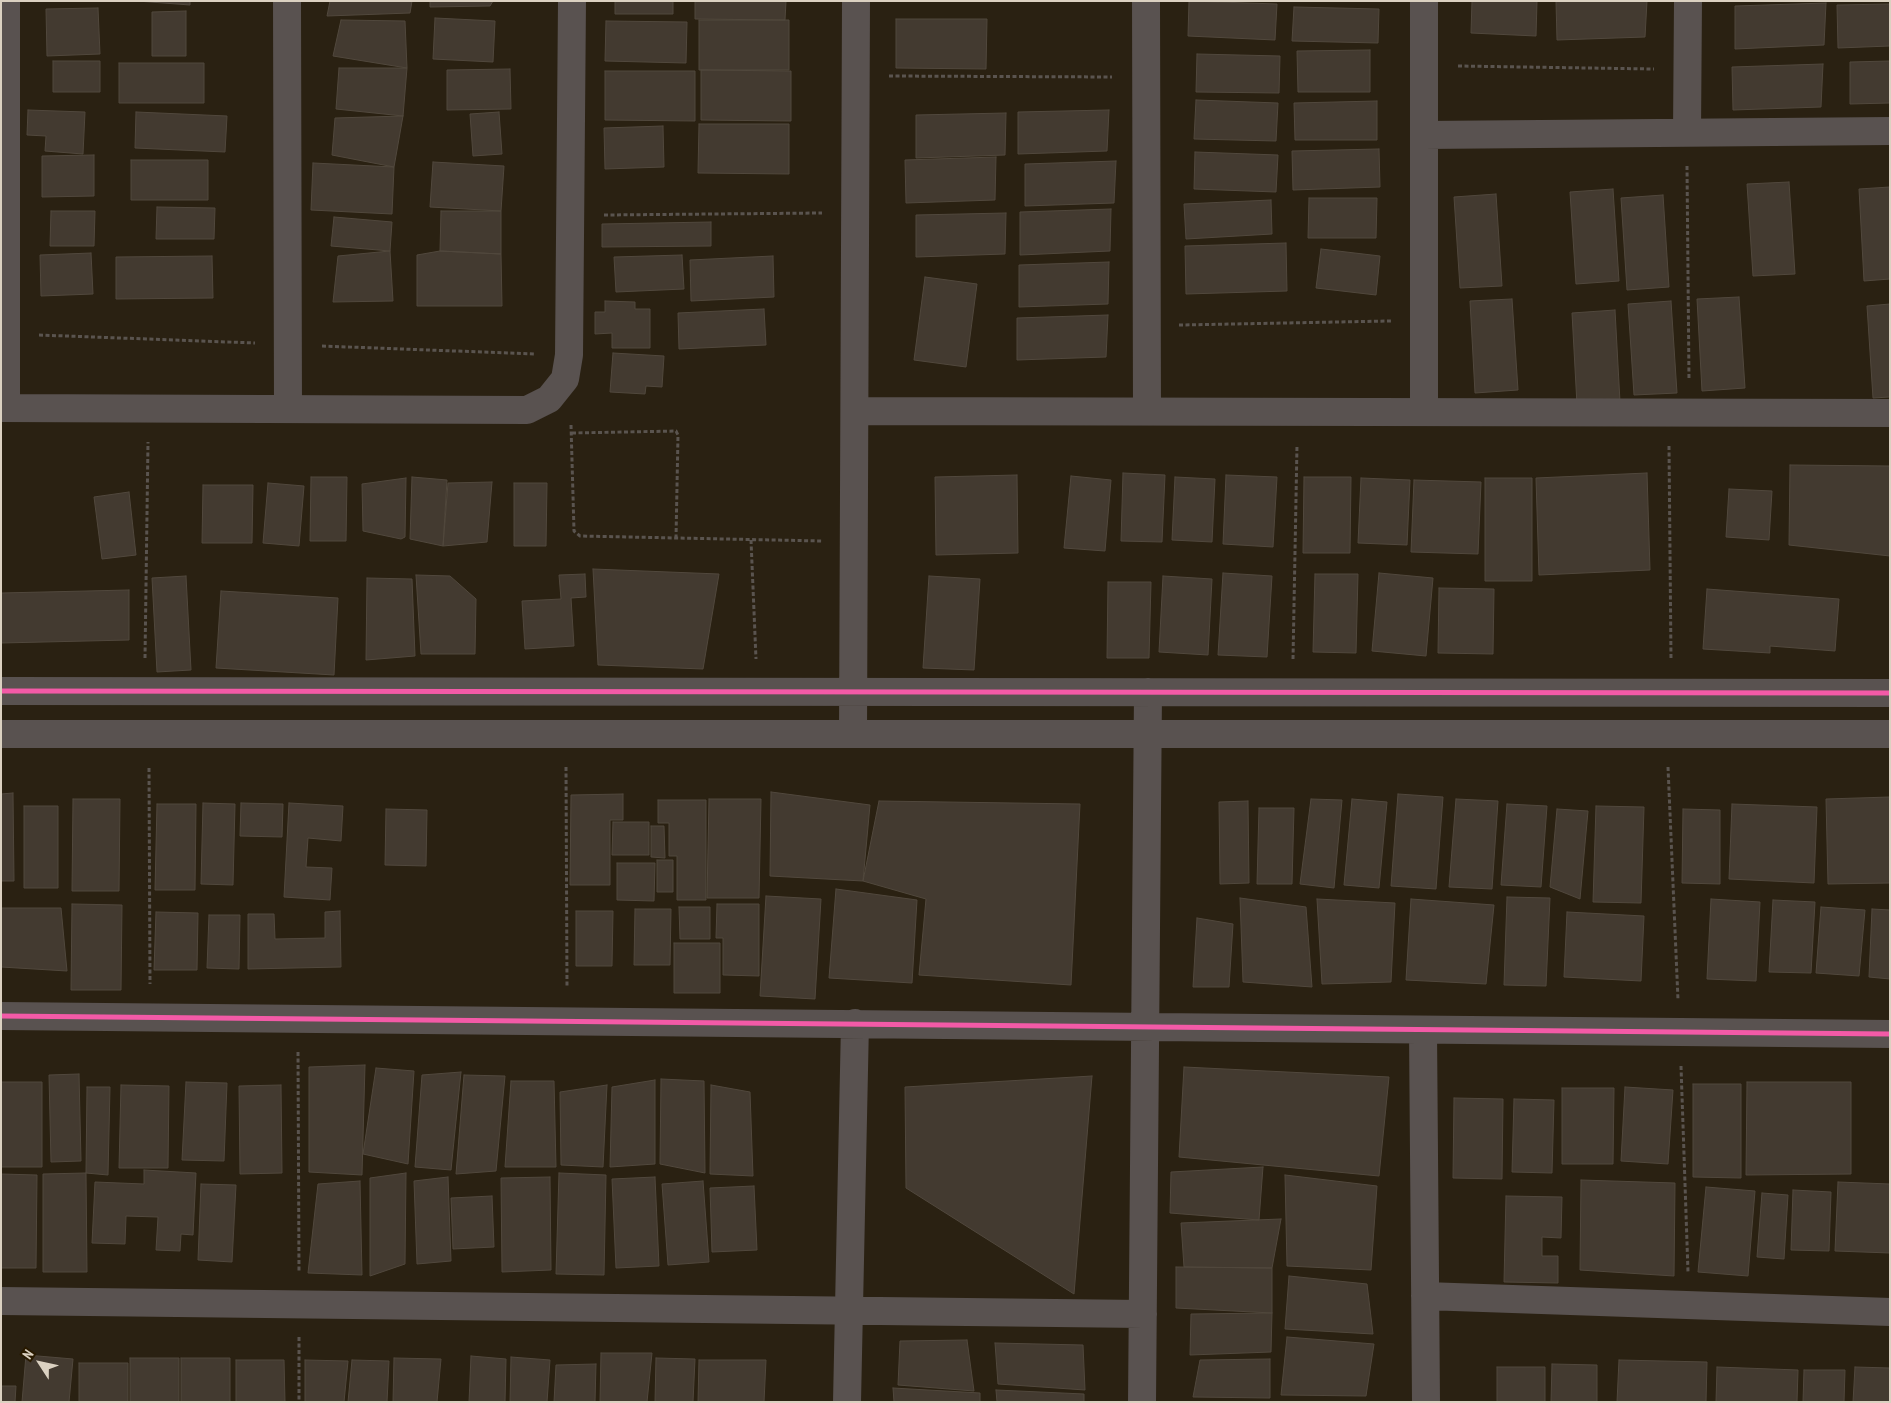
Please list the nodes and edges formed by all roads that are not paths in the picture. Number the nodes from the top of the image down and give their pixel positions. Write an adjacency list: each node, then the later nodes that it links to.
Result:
1 (6, 1): 11 (street)
2 (287, 1): 12 (street)
3 (572, 1): 12 (street)
4 (856, 1): 13 (street)
5 (1146, 1): 14 (street)
6 (1424, 1): 10 (street)
7 (1688, 1): 9 (street)
8 (1890, 131): 9 (street)
9 (1687, 132): 10 (street)
10 (1424, 135): 15 (street)
11 (3, 408): 12 (street)
12 (288, 409)
13 (855, 411): 14 (street); 18 (street)
14 (1147, 411): 15 (street)
15 (1424, 412): 16 (street)
16 (1890, 413)
17 (1, 691): 18 (street)
18 (854, 692): 19 (street); 23 (street)
19 (1148, 692): 20 (street); 21 (street)
20 (1890, 693)
21 (1147, 733): 23 (street); 24 (street); 27 (street)
22 (1, 734): 23 (street)
23 (853, 734)
24 (1890, 734)
25 (1, 1016): 26 (street)
26 (855, 1023): 27 (street); 32 (street)
27 (1145, 1027): 28 (street); 34 (street)
28 (1423, 1030): 29 (street); 30 (street)
29 (1890, 1034)
30 (1425, 1296): 33 (street); 37 (street)
31 (1, 1302): 32 (street)
32 (848, 1310): 34 (street); 35 (street)
33 (1890, 1312)
34 (1143, 1314): 36 (street)
35 (846, 1402)
36 (1142, 1402)
37 (1426, 1402)

